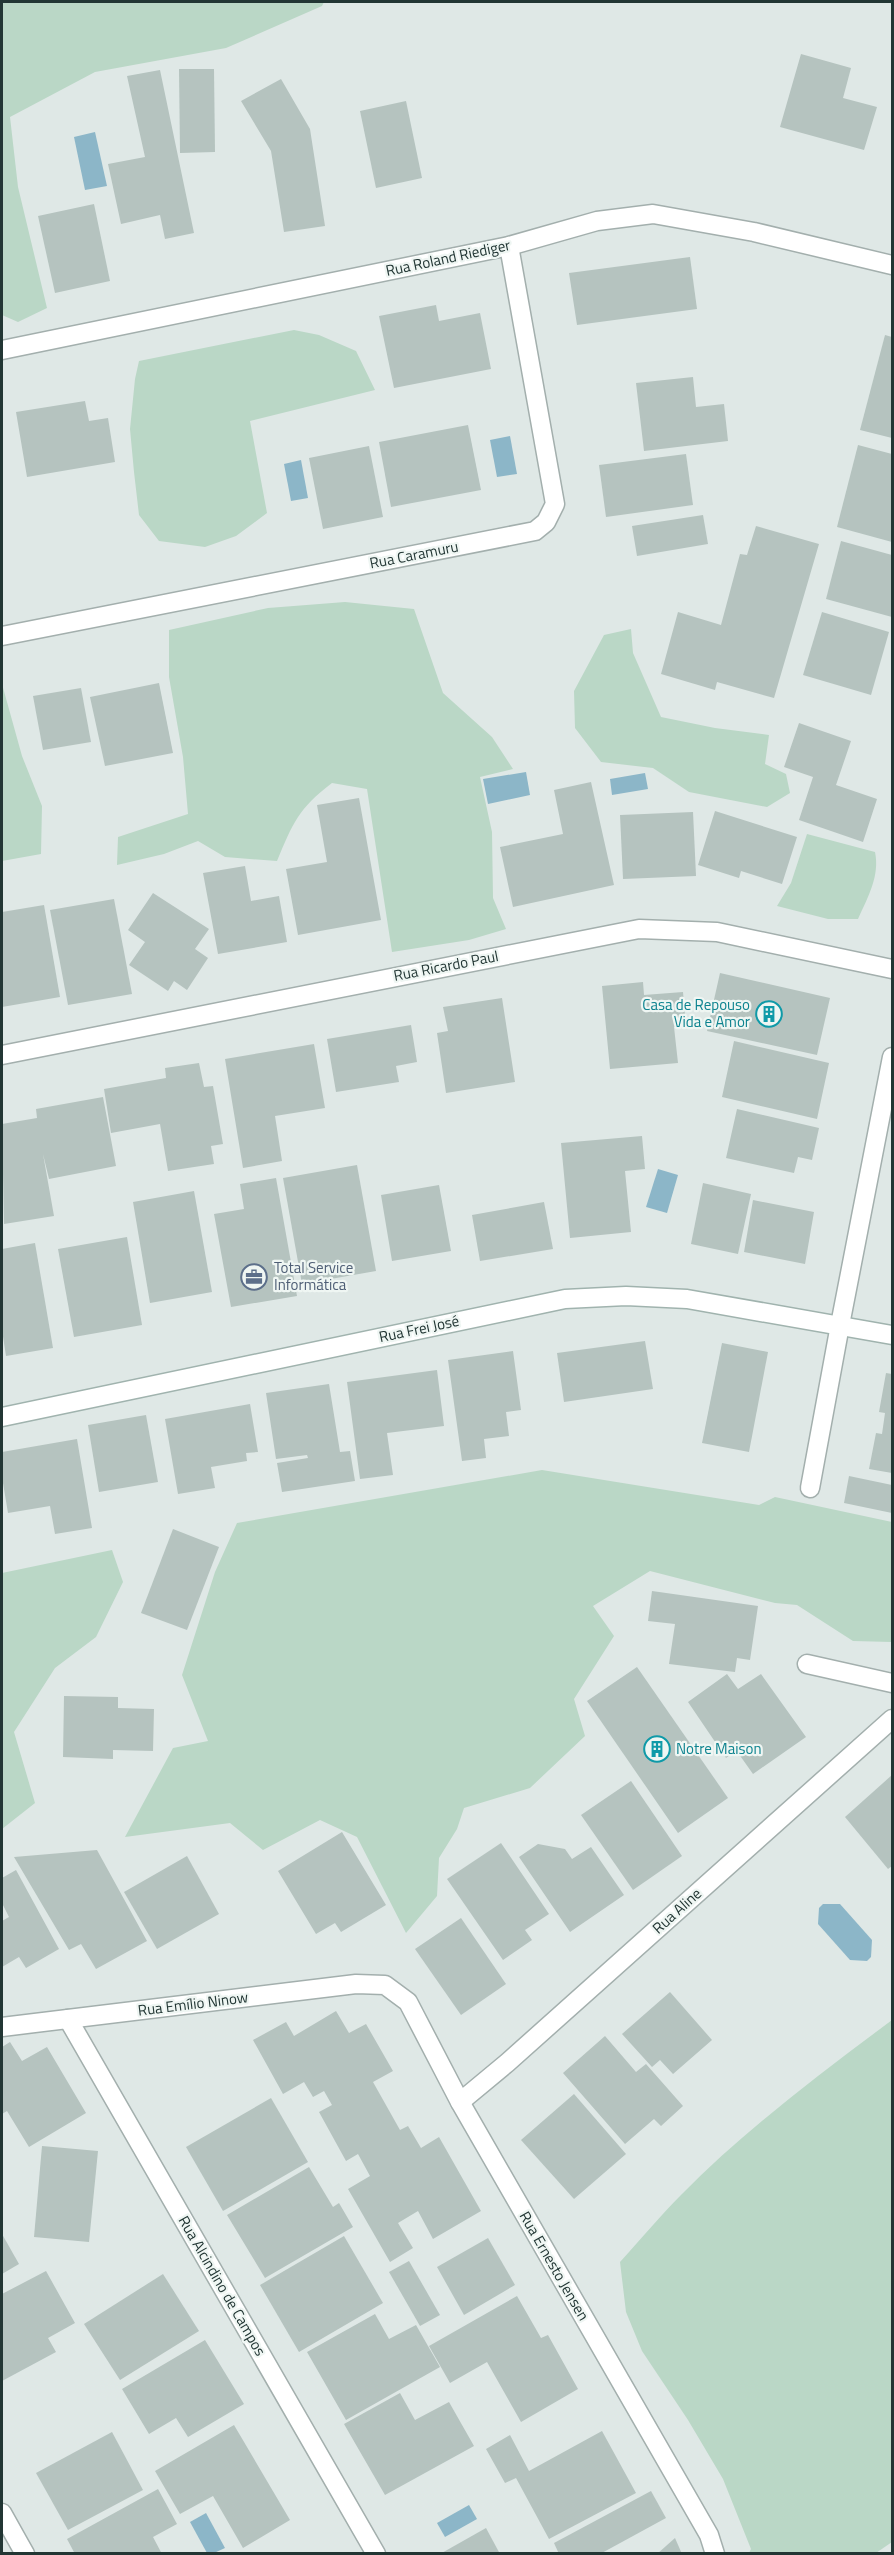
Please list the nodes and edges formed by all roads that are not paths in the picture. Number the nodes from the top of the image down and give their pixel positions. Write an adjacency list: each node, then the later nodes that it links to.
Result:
1 (509, 246): 2 (street, Rua Roland Riediger); 3 (street, Rua Roland Riediger); 4 (street, Rua Caramuru)
2 (892, 265)
3 (2, 350)
4 (2, 636)
5 (892, 969): 6 (street, Rua Ricardo Paul)
6 (2, 1055)
7 (892, 1057): 8 (street)
8 (840, 1325): 9 (street, Rua Frei José); 10 (street, Rua Frei José); 11 (street)
9 (892, 1335)
10 (2, 1417)
11 (810, 1488)
12 (807, 1664): 13 (street)
13 (892, 1683)
14 (892, 1719): 18 (street, Rua Aline)
15 (386, 1985): 16 (street, Rua Emílio Ninow); 18 (street, Rua Ernesto Jensen)
16 (68, 2019): 17 (street, Rua Emílio Ninow); 21 (street, Rua Alcindino de Campos)
17 (2, 2027)
18 (460, 2102): 22 (street, Rua Ernesto Jensen)
19 (2, 2513): 20 (street)
20 (25, 2553)
21 (376, 2553)
22 (715, 2553)

